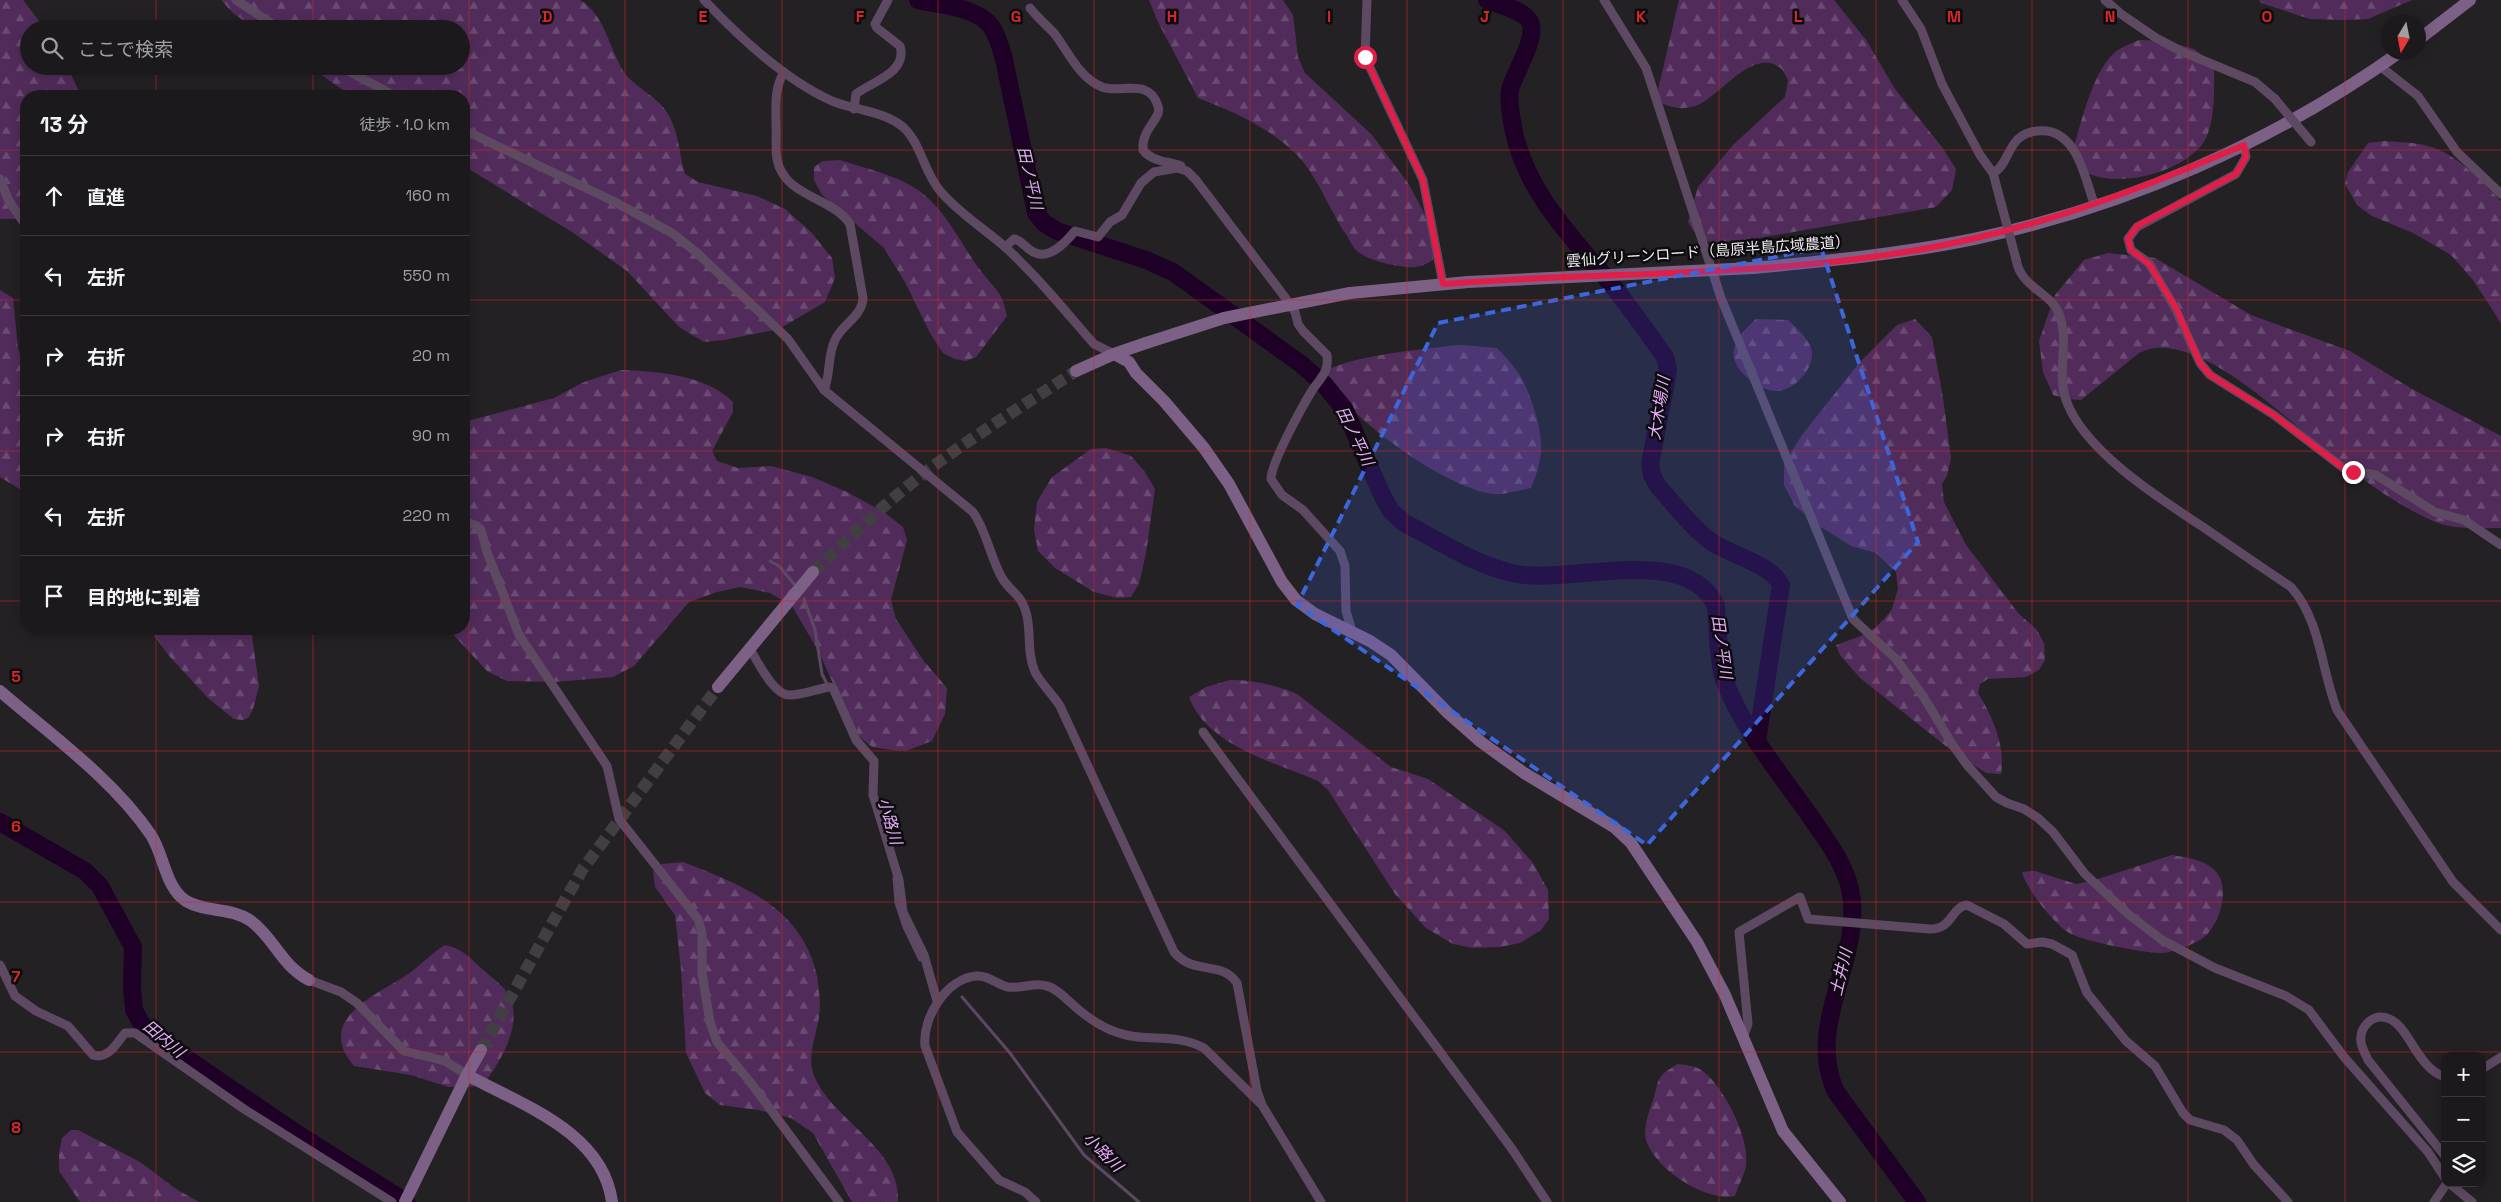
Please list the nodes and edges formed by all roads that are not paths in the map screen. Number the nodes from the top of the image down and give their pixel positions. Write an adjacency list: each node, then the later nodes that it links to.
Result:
1 (236, 0): 10 (street)
2 (704, 0): 14 (street)
3 (888, 0): 17 (street)
4 (1367, 0): 28 (street)
5 (1604, 0): 52 (street)
6 (1902, 0): 22 (street)
7 (2105, 0): 19 (street, bridge)
8 (2470, 0): 11 (street)
9 (1030, 8): 21 (street)
10 (266, 20)
11 (2426, 34)
12 (2389, 60): 13 (street, 雲仙グリーンロード（島原半島広域農道）)
13 (2381, 66): 20 (street, 雲仙グリーンロード（島原半島広域農道）); 24 (street)
14 (784, 72): 17 (street); 31 (street)
15 (356, 75): 16 (street)
16 (384, 90)
17 (854, 109): 27 (street)
18 (470, 133): 31 (street)
19 (2311, 142)
20 (2244, 145): 25 (street, 雲仙グリーンロード（島原半島広域農道）); 33 (street)
21 (1187, 171): 27 (street); 35 (street)
22 (1994, 173): 25 (street); 40 (street, bridge)
23 (0, 179): 26 (street)
24 (2501, 194)
25 (2094, 206): 28 (street, 雲仙グリーンロード（島原半島広域農道）, bridge)
26 (20, 217)
27 (1005, 247): 29 (street)
28 (1443, 284): 29 (street, 雲仙グリーンロード（島原半島広域農道）, bridge)
29 (1114, 354): 30 (street, 雲仙グリーンロード（島原半島広域農道）); 35 (street)
30 (1076, 371)
31 (824, 390): 50 (street)
32 (470, 523): 58 (street)
33 (2501, 545)
34 (813, 572): 36 (street)
35 (1352, 631): 44 (street)
36 (750, 650): 37 (street); 43 (street)
37 (718, 687)
38 (0, 691): 42 (street)
39 (1203, 732): 61 (street)
40 (2501, 930)
41 (0, 965): 55 (street)
42 (309, 980): 49 (street)
43 (937, 1001): 50 (street); 59 (street)
44 (1743, 1038): 62 (street); 63 (street)
45 (481, 1050): 49 (street)
46 (2501, 1057): 47 (street)
47 (2486, 1066)
48 (2441, 1076): 51 (street)
49 (464, 1080): 56 (street); 57 (street)
50 (1262, 1105): 60 (street)
51 (2441, 1151)
52 (2441, 1172)
53 (2445, 1187): 64 (street)
54 (2453, 1187): 65 (street)
55 (392, 1202)
56 (405, 1202)
57 (612, 1202)
58 (839, 1202)
59 (1036, 1202)
60 (1321, 1202)
61 (1547, 1202)
62 (1840, 1202)
63 (2288, 1202)
64 (2434, 1202)
65 (2472, 1202)

